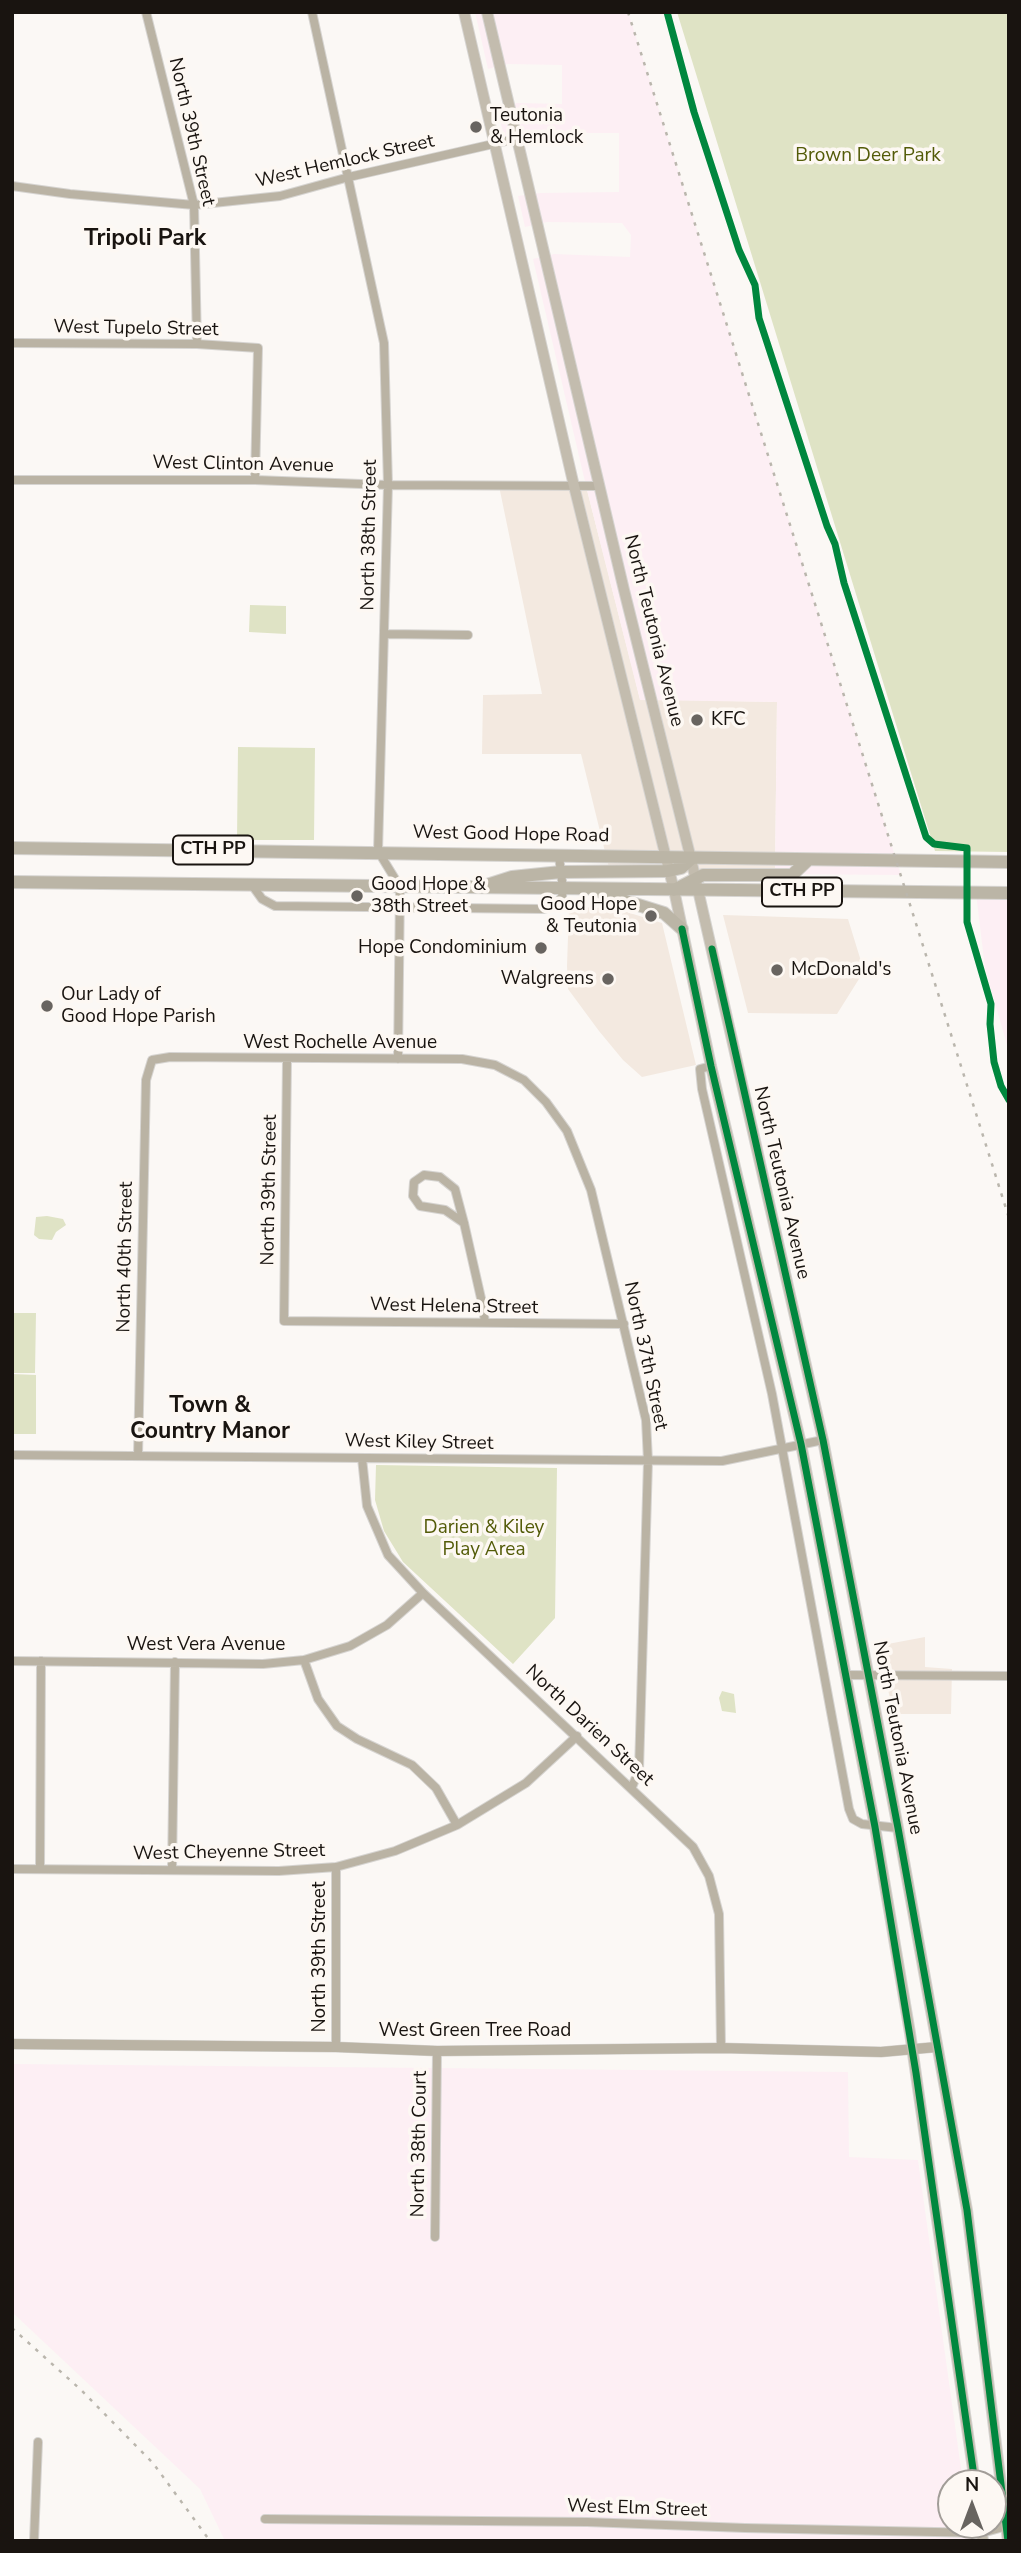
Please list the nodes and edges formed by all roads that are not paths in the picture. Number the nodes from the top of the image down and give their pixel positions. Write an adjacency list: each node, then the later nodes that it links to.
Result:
1 (146, 12): 9 (street, North 39th Street)
2 (312, 12): 7 (street, North 38th Street)
3 (464, 12): 6 (main road, North Teutonia Avenue)
4 (487, 12): 5 (main road, North Teutonia Avenue)
5 (515, 139): 6 (street, West Hemlock Street); 16 (main road, North Teutonia Avenue)
6 (496, 143): 7 (street, West Hemlock Street); 15 (main road, North Teutonia Avenue)
7 (349, 177): 9 (street, West Hemlock Street); 14 (street, North 38th Street)
8 (12, 186): 9 (street, West Hemlock Street)
9 (194, 205): 11 (street, North 39th Street)
10 (14, 343): 11 (street, West Tupelo Street)
11 (197, 344): 13 (street, West Tupelo Street)
12 (12, 480): 13 (street, West Clinton Avenue)
13 (255, 480): 14 (street, West Clinton Avenue)
14 (388, 485): 15 (street, West Clinton Avenue); 17 (street, North 38th Street)
15 (574, 486): 16 (street, West Clinton Avenue); 25 (main road, North Teutonia Avenue)
16 (599, 486): 22 (main road, North Teutonia Avenue)
17 (384, 634): 18 (street); 20 (street, North 38th Street)
18 (468, 635)
19 (12, 848): 20 (main road, West Good Hope Road / CTH PP)
20 (378, 851): 21 (main road, West Good Hope Road / CTH PP); 30 (street)
21 (559, 856): 25 (main road, West Good Hope Road / CTH PP); 26 (street)
22 (691, 859): 23 (main road, CTH PP); 25 (main road); 28 (main road, North Teutonia Avenue)
23 (808, 860): 24 (main road, CTH PP); 28 (main road)
24 (1009, 862)
25 (666, 865): 26 (main road); 34 (main road, North Teutonia Avenue)
26 (561, 872): 31 (main road); 32 (street)
27 (12, 882): 29 (main road, CTH PP)
28 (696, 884): 34 (main road); 35 (main road, CTH PP); 47 (main road, North Teutonia Avenue)
29 (252, 885): 30 (main road, CTH PP); 36 (street)
30 (400, 887): 31 (main road, CTH PP); 36 (street)
31 (477, 888): 32 (main road, CTH PP)
32 (563, 889): 33 (main road, CTH PP); 36 (street)
33 (589, 889): 34 (main road, CTH PP); 37 (main road)
34 (674, 890): 37 (main road, North Teutonia Avenue)
35 (1009, 893)
36 (400, 908): 39 (street)
37 (682, 929): 41 (main road, North Teutonia Avenue)
38 (287, 1059): 39 (street, West Rochelle Avenue); 40 (street, West Rochelle Avenue); 44 (street, North 39th Street)
39 (398, 1059): 42 (street, West Rochelle Avenue)
40 (152, 1060): 51 (street, North 40th Street)
41 (706, 1067): 48 (main road, North Teutonia Avenue); 49 (street, North Teutonia Avenue)
42 (524, 1080): 46 (street, North 37th Street)
43 (464, 1223): 43 (street); 45 (street)
44 (284, 1321): 45 (street, West Helena Street)
45 (485, 1324): 46 (street, West Helena Street)
46 (624, 1324): 53 (street, North 37th Street)
47 (823, 1440): 48 (street, West Kiley Street); 60 (main road, North Teutonia Avenue)
48 (800, 1444): 49 (street, West Kiley Street); 59 (main road, North Teutonia Avenue)
49 (782, 1448): 53 (street, West Kiley Street); 65 (street, North Teutonia Avenue)
50 (12, 1455): 51 (street, West Kiley Street)
51 (138, 1456): 52 (street, West Kiley Street)
52 (362, 1458): 53 (street, West Kiley Street); 54 (street, North Darien Street)
53 (648, 1461): 63 (street, North 37th Street)
54 (423, 1593): 55 (street, West Vera Avenue); 62 (street, North Darien Street)
55 (304, 1660): 58 (street, West Vera Avenue); 64 (street)
56 (12, 1661): 57 (street, West Vera Avenue)
57 (41, 1661): 58 (street, West Vera Avenue); 69 (street)
58 (175, 1662): 70 (street)
59 (845, 1675): 60 (street); 65 (main road, North Teutonia Avenue)
60 (869, 1675): 61 (street); 66 (main road, North Teutonia Avenue)
61 (1009, 1676)
62 (577, 1736): 63 (street, North Darien Street); 64 (street, West Cheyenne Street)
63 (632, 1787): 74 (street, North Darien Street)
64 (457, 1825): 67 (street, West Cheyenne Street)
65 (875, 1827): 66 (street); 76 (main road, North Teutonia Avenue)
66 (898, 1828): 73 (main road, North Teutonia Avenue)
67 (336, 1867): 70 (street, West Cheyenne Street); 72 (street, North 39th Street)
68 (12, 1869): 69 (street, West Cheyenne Street)
69 (40, 1869): 70 (street, West Cheyenne Street)
70 (172, 1870)
71 (12, 2044): 72 (street, West Green Tree Road)
72 (336, 2047): 75 (street, West Green Tree Road)
73 (937, 2047): 76 (street, West Green Tree Road); 80 (main road, North Teutonia Avenue)
74 (721, 2048): 75 (street, West Green Tree Road); 76 (street, West Green Tree Road)
75 (437, 2050): 77 (street, North 38th Court)
76 (913, 2050): 79 (main road, North Teutonia Avenue)
77 (435, 2237)
78 (38, 2442): 84 (street)
79 (973, 2469)
80 (1000, 2469)
81 (265, 2519): 83 (street, West Elm Street)
82 (1007, 2526): 85 (main road, North Teutonia Avenue)
83 (937, 2532)
84 (34, 2541)
85 (1009, 2541)

